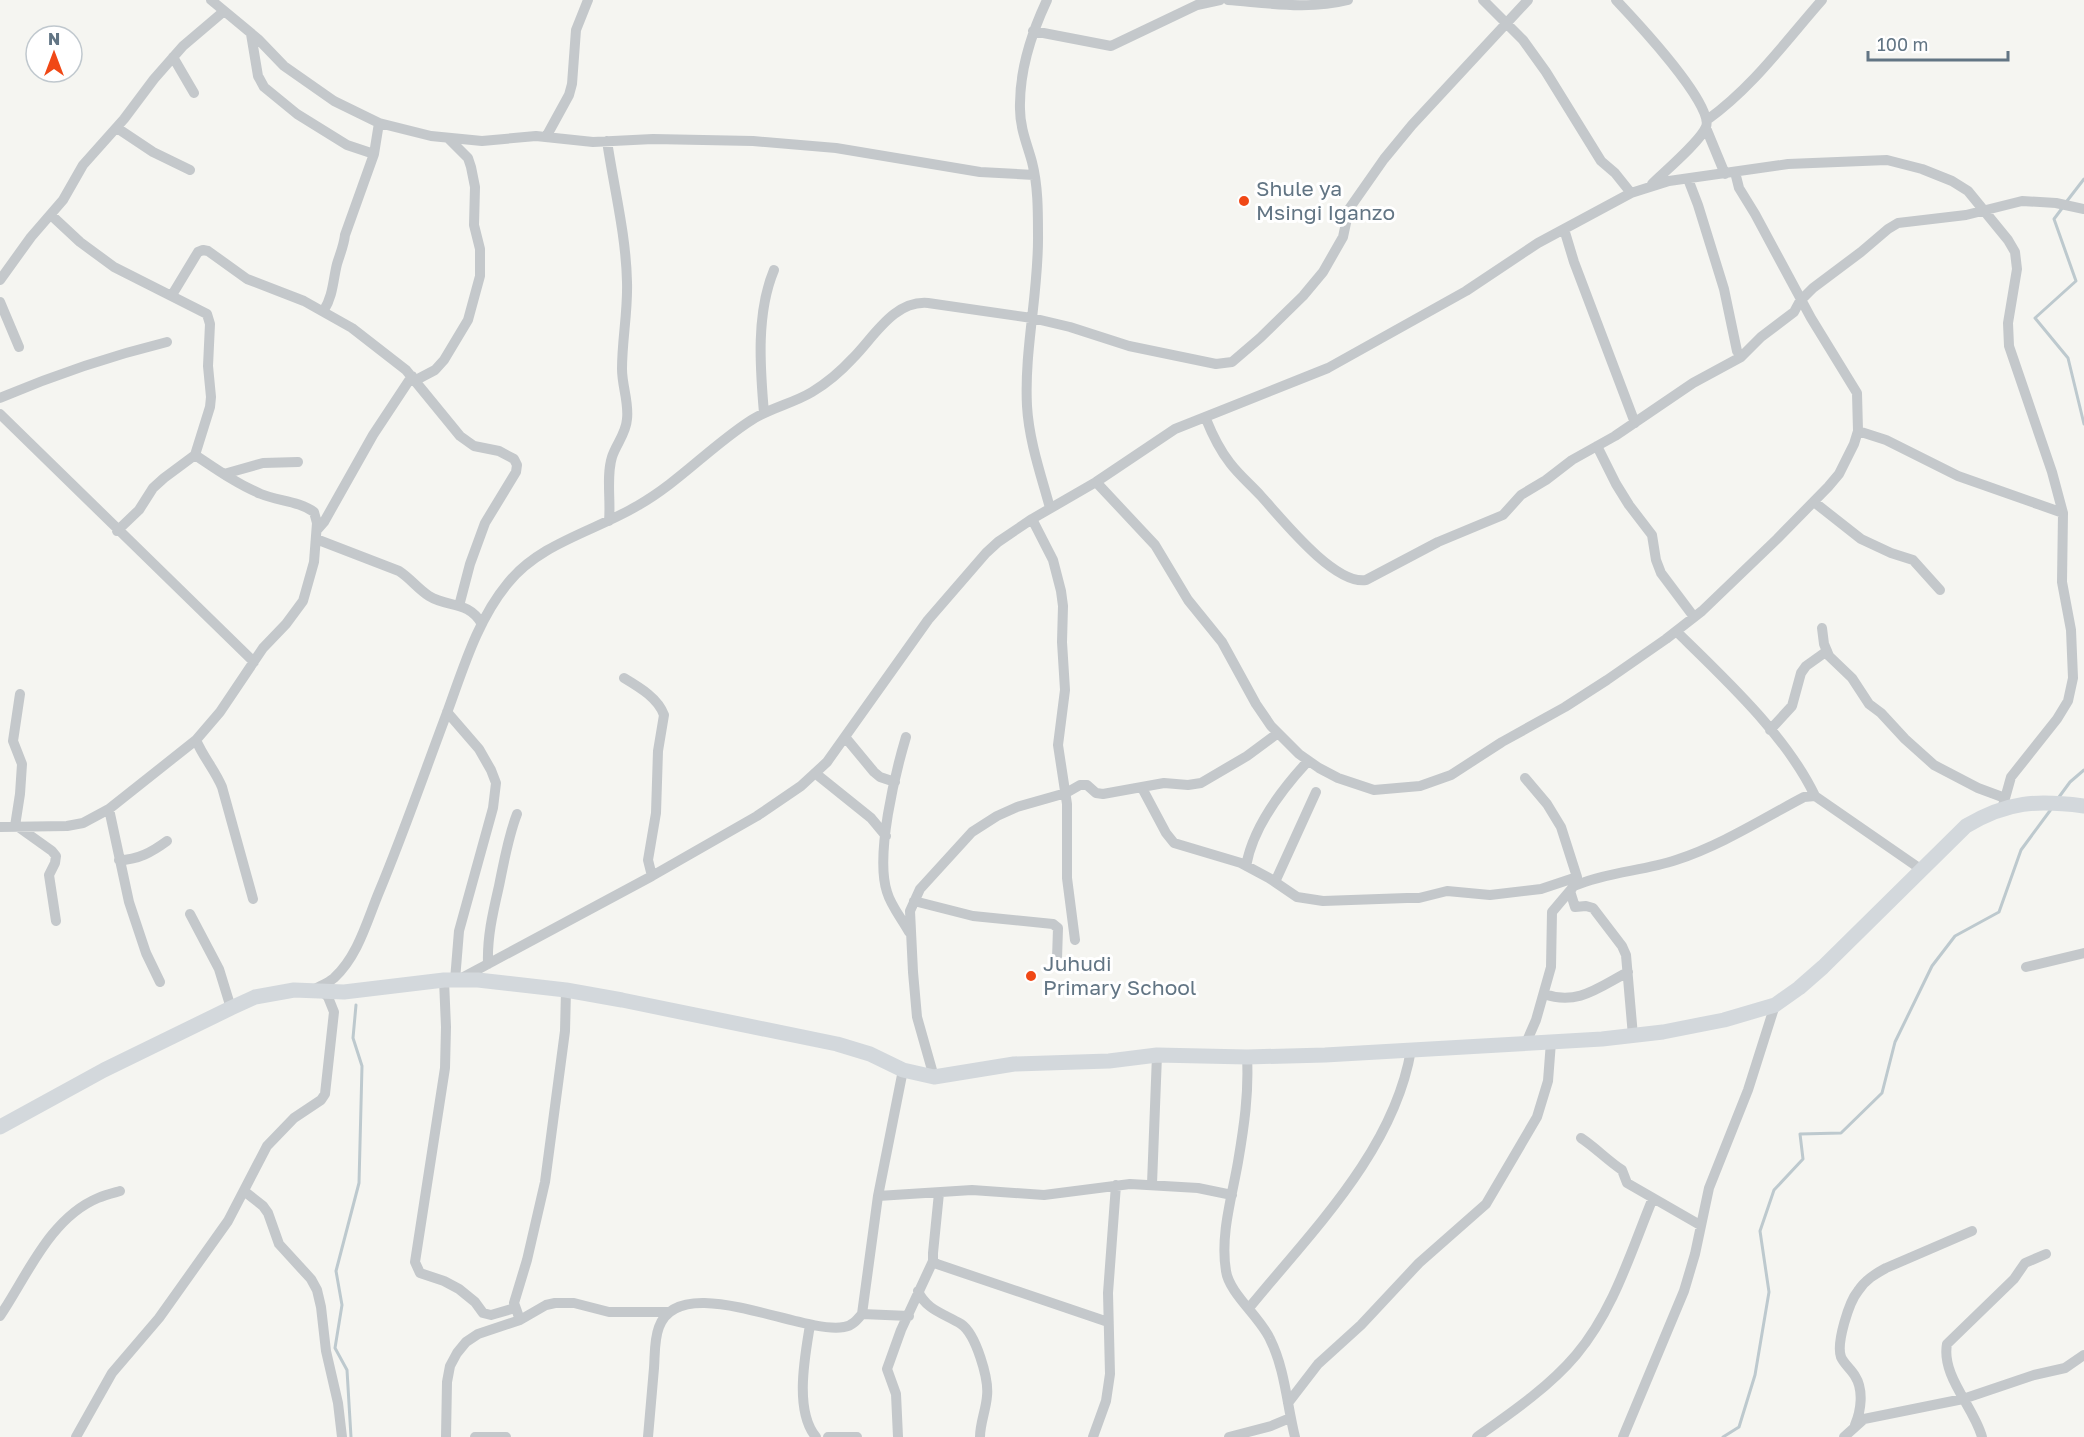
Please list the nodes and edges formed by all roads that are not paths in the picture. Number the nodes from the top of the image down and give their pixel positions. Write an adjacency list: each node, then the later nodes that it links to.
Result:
1 (211, 0): 11 (street)
2 (588, 0): 20 (street)
3 (1047, 0): 13 (street)
4 (1221, 0): 13 (street)
5 (1228, 0): 6 (street)
6 (1348, 0)
7 (1483, 0): 12 (street)
8 (1528, 0): 12 (street)
9 (1616, 0): 18 (street)
10 (1822, 0): 18 (street)
11 (223, 12): 14 (street); 15 (street)
12 (1507, 24): 29 (street); 40 (street)
13 (1033, 31): 26 (street)
14 (250, 34): 17 (street); 23 (street)
15 (172, 57): 16 (street); 19 (street)
16 (194, 93)
17 (379, 123): 21 (street); 23 (street)
18 (1707, 124): 25 (street); 28 (street)
19 (117, 128): 24 (street); 32 (street)
20 (546, 137): 21 (street); 22 (street)
21 (449, 139): 44 (street)
22 (607, 141): 26 (street); 60 (street)
23 (374, 154): 39 (street)
24 (190, 170)
25 (1730, 173): 27 (street); 31 (street); 37 (street)
26 (1034, 175): 40 (street)
27 (1688, 179): 28 (street); 43 (street)
28 (1649, 187): 29 (street)
29 (1632, 193): 33 (street)
30 (2084, 209): 31 (street)
31 (1985, 210): 37 (street); 58 (street)
32 (51, 215): 35 (street); 36 (street)
33 (1564, 229): 48 (street); 49 (street)
34 (774, 270): 46 (street)
35 (0, 280)
36 (171, 295): 39 (street); 52 (street)
37 (1801, 300): 43 (street); 50 (street)
38 (0, 302): 42 (street)
39 (324, 310): 44 (street)
40 (1032, 318): 46 (street); 57 (street)
41 (167, 342): 45 (street)
42 (19, 347)
43 (1741, 357): 49 (street)
44 (414, 378): 62 (street); 64 (street)
45 (0, 398)
46 (764, 413): 60 (street)
47 (0, 414): 61 (street)
48 (1206, 418): 51 (street); 55 (street)
49 (1635, 423): 51 (street)
50 (1858, 431): 56 (street); 58 (street)
51 (1597, 446): 65 (street)
52 (195, 455): 54 (street); 61 (street)
53 (298, 462): 54 (street)
54 (224, 474): 62 (street)
55 (1096, 482): 57 (street); 75 (street)
56 (1814, 502): 63 (street); 65 (street)
57 (1050, 508): 59 (street)
58 (2062, 513): 87 (street)
59 (1032, 519): 76 (street); 85 (street)
60 (609, 521): 66 (street)
61 (117, 531): 70 (street)
62 (316, 535): 64 (street); 70 (street)
63 (1940, 590)
64 (459, 606): 66 (street)
65 (1694, 617): 68 (street)
66 (482, 624): 73 (street)
67 (1822, 628): 69 (street)
68 (1676, 631): 74 (street); 79 (street)
69 (1827, 651): 74 (street); 87 (street)
70 (254, 662): 78 (street)
71 (624, 678): 98 (street)
72 (20, 694): 91 (street)
73 (447, 711): 112 (street); 114 (street)
74 (1770, 730): 86 (street)
75 (1278, 733): 79 (street); 83 (street)
76 (845, 737): 80 (street); 82 (street)
77 (906, 737): 82 (street)
78 (196, 740): 89 (street); 101 (street)
79 (1308, 761): 96 (street)
80 (815, 773): 93 (street); 98 (street)
81 (1525, 778): 100 (street)
82 (895, 782): 93 (street)
83 (1142, 788): 85 (street); 96 (street)
84 (1316, 792): 99 (street)
85 (1066, 793): 102 (street); 106 (street)
86 (1815, 796): 97 (street); 100 (street)
87 (2003, 803): 88 (street); 97 (street)
88 (2084, 806)
89 (110, 809): 91 (street); 95 (street)
90 (516, 814): 109 (street)
91 (16, 826): 92 (street); 104 (street)
92 (0, 827)
93 (886, 836): 105 (street)
94 (167, 841): 95 (street)
95 (119, 860): 113 (street)
96 (1246, 866): 99 (street)
97 (1922, 870): 118 (street)
98 (652, 876): 109 (street)
99 (1275, 882): 100 (street)
100 (1574, 884): 111 (street); 117 (street)
101 (253, 900)
102 (914, 901): 105 (street); 108 (street)
103 (190, 914): 119 (street)
104 (56, 921)
105 (910, 935): 127 (street)
106 (1075, 940)
107 (2084, 953): 110 (street)
108 (1057, 959)
109 (488, 964): 112 (street)
110 (2026, 967)
111 (1628, 972): 117 (street); 120 (street)
112 (453, 980): 115 (street); 116 (street); 143 (street)
113 (160, 982)
114 (294, 990): 116 (street); 119 (street)
115 (566, 990): 126 (street); 143 (street)
116 (322, 991): 133 (street)
117 (1544, 994): 122 (street)
118 (1775, 1005): 120 (street); 138 (street)
119 (231, 1008): 128 (street)
120 (1633, 1036): 121 (street)
121 (1551, 1042): 122 (street); 154 (street)
122 (1526, 1043): 123 (street)
123 (1411, 1050): 125 (street); 144 (street)
124 (1157, 1055): 125 (street); 127 (street); 130 (street)
125 (1247, 1057): 135 (street)
126 (903, 1070): 127 (street); 136 (street)
127 (934, 1077)
128 (0, 1127)
129 (1581, 1138): 137 (street)
130 (1152, 1184): 131 (street); 135 (street)
131 (1116, 1185): 134 (street); 150 (street)
132 (120, 1191): 147 (street)
133 (244, 1191): 157 (street); 158 (street)
134 (939, 1193): 136 (street); 141 (street)
135 (1232, 1195): 144 (street)
136 (878, 1196): 146 (street)
137 (1653, 1198): 138 (street); 171 (street)
138 (1700, 1225): 172 (street)
139 (1972, 1231): 156 (street)
140 (2046, 1254): 153 (street)
141 (933, 1261): 142 (street); 150 (street)
142 (918, 1291): 148 (street); 167 (street)
143 (515, 1308): 149 (street)
144 (1249, 1308): 154 (street)
145 (668, 1312): 149 (street); 151 (street); 162 (street)
146 (862, 1314): 148 (street); 151 (street)
147 (0, 1316)
148 (909, 1316): 166 (street)
149 (520, 1320): 159 (street)
150 (1108, 1322): 168 (street)
151 (810, 1325): 163 (street)
152 (2084, 1354): 153 (street)
153 (1963, 1399): 156 (street); 174 (street)
154 (1288, 1403): 155 (street)
155 (1290, 1418): 169 (street); 170 (street)
156 (1856, 1425): 173 (street)
157 (76, 1437)
158 (342, 1437)
159 (446, 1437)
160 (475, 1437): 161 (street)
161 (506, 1437)
162 (648, 1437)
163 (816, 1437)
164 (828, 1437): 165 (street)
165 (857, 1437)
166 (898, 1437)
167 (980, 1437)
168 (1093, 1437)
169 (1229, 1437)
170 (1294, 1437)
171 (1477, 1437)
172 (1623, 1437)
173 (1844, 1437)
174 (1982, 1437)

